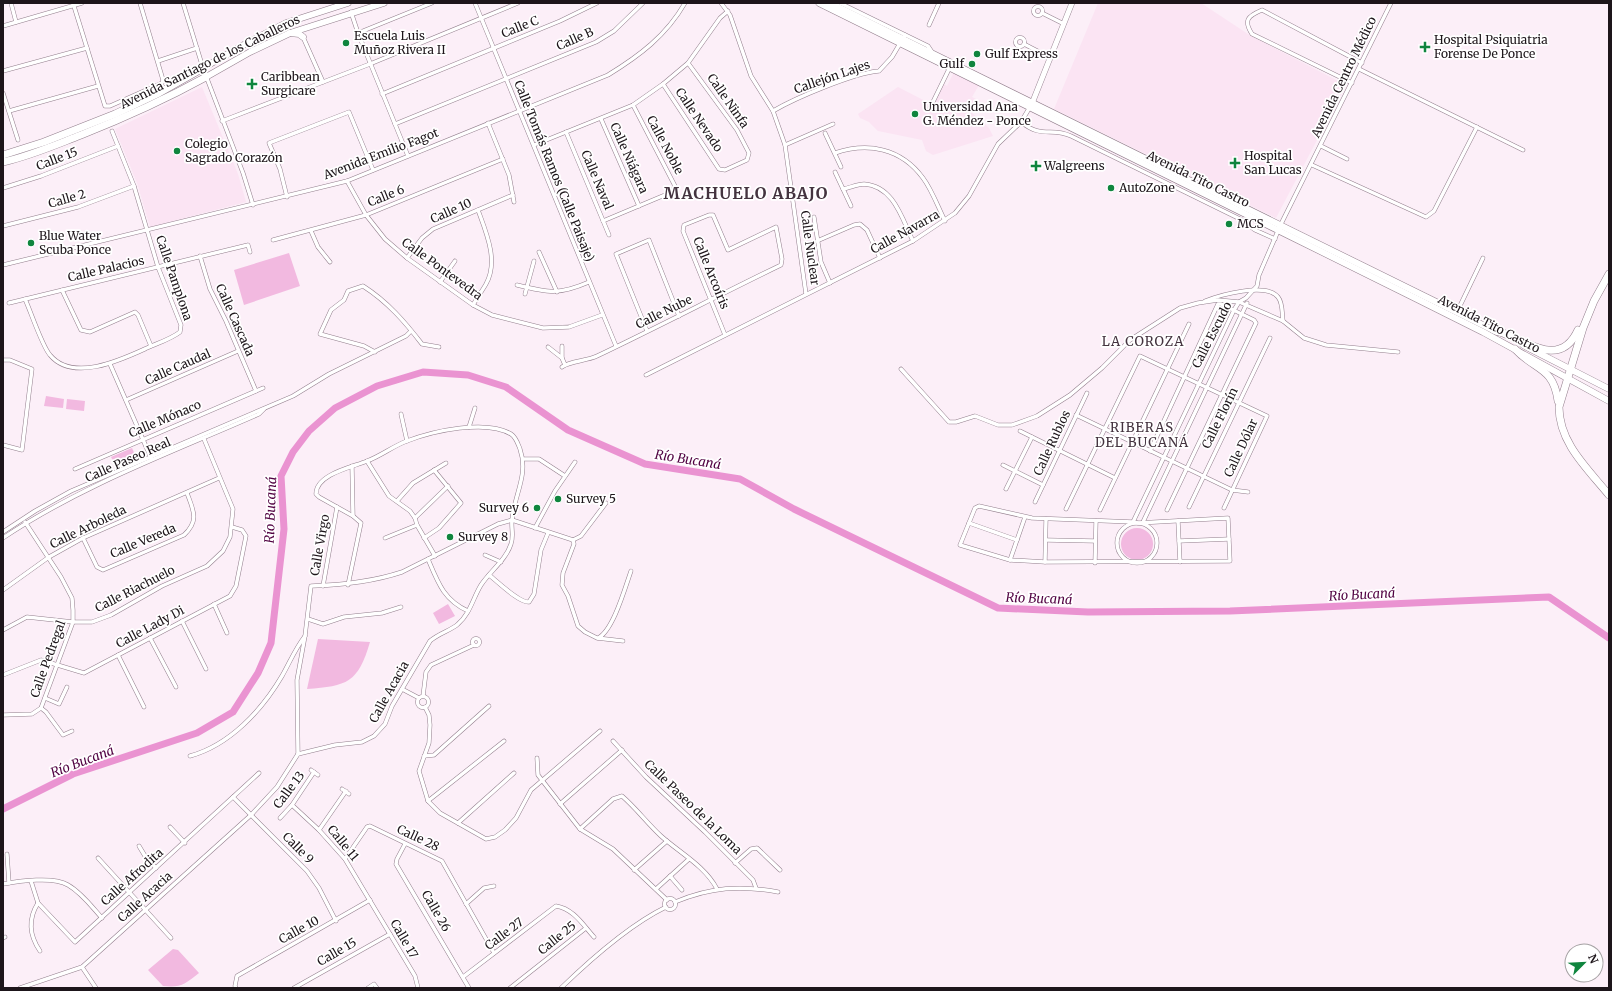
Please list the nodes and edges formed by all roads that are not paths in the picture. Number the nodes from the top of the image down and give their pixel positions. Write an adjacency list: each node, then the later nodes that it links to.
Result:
1 (11, 3): 26 (street)
2 (82, 3): 20 (street)
3 (140, 3): 41 (street)
4 (183, 3): 37 (street)
5 (348, 3): 46 (main road, Avenida Santiago de los Caballeros)
6 (384, 3): 23 (main road, Avenida Santiago de los Caballeros)
7 (432, 3): 32 (street)
8 (475, 3): 25 (street, Calle Tomás Ramos (Calle Paisaje))
9 (518, 3): 25 (street)
10 (597, 3): 38 (street, Calle C)
11 (643, 3): 50 (street, Calle B)
12 (685, 3): 61 (street, Avenida Emilio Fagot)
13 (721, 3): 22 (street, Calle Nuclear)
14 (819, 3): 34 (main road, Avenida Tito Castro)
15 (830, 3): 34 (main road, Avenida Tito Castro)
16 (840, 3): 34 (street)
17 (933, 3): 21 (street)
18 (1072, 3): 27 (street, Calle Navarra)
19 (1391, 3): 43 (street, Avenida Centro Médico)
20 (73, 4): 26 (street); 36 (street)
21 (938, 4): 28 (street)
22 (728, 11): 42 (street); 62 (street, Calle Nuclear)
23 (351, 12): 30 (main road, Avenida Santiago de los Caballeros); 32 (street)
24 (1042, 13): 27 (street)
25 (481, 18): 38 (street, Calle Tomás Ramos (Calle Paisaje)); 44 (street)
26 (16, 22): 29 (street)
27 (1064, 24): 40 (street, Calle Navarra)
28 (929, 25)
29 (3, 26)
30 (304, 27): 31 (main road, Avenida Santiago de los Caballeros); 33 (main road)
31 (290, 33): 33 (main road); 49 (main road, Avenida Santiago de los Caballeros)
32 (358, 33): 44 (street)
33 (303, 37): 51 (street)
34 (903, 39): 39 (main road, Avenida Tito Castro); 39 (street); 45 (main road, Avenida Tito Castro); 62 (street, Callejón Lajes)
35 (1024, 44): 40 (street)
36 (87, 48): 48 (street); 54 (street)
37 (197, 48): 41 (street); 46 (street)
38 (494, 49): 50 (street, Calle Tomás Ramos (Calle Paisaje)); 56 (street, Calle C)
39 (932, 53): 57 (main road, Avenida Tito Castro)
40 (1051, 58): 57 (street, Calle Navarra)
41 (158, 61): 54 (street)
42 (688, 63): 53 (street); 86 (street, Calle Ninfa)
43 (1362, 63): 47 (street, Avenida Centro Médico); 52 (street)
44 (370, 64): 51 (street); 56 (street)
45 (950, 67): 57 (main road, Avenida Tito Castro); 59 (street)
46 (203, 68): 49 (street); 80 (highway, Avenida Santiago de los Caballeros)
47 (1359, 70): 52 (street, Avenida Centro Médico); 69 (street)
48 (3, 71)
49 (206, 77): 64 (street); 84 (highway, Avenida Santiago de los Caballeros)
50 (506, 79): 61 (street, Calle Tomás Ramos (Calle Paisaje)); 67 (street, Calle B)
51 (323, 82): 64 (street)
52 (1352, 83): 77 (street, Avenida Centro Médico)
53 (663, 84): 58 (street); 86 (street, Calle Nevado)
54 (98, 86): 60 (street)
55 (3, 93): 60 (street)
56 (382, 94): 67 (street)
57 (1031, 104): 65 (street, Calle Navarra); 107 (main road, Avenida Tito Castro)
58 (633, 105): 63 (street); 98 (street, Calle Noble)
59 (930, 108)
60 (9, 111): 73 (street)
61 (519, 111): 66 (street, Avenida Emilio Fagot); 74 (street, Calle Tomás Ramos (Calle Paisaje))
62 (773, 111): 75 (street, Calle Nuclear)
63 (601, 119): 71 (street); 98 (street, Calle Niágara)
64 (222, 121): 97 (street)
65 (1021, 122): 105 (street, Calle Navarra); 111 (street)
66 (488, 123): 81 (street, Avenida Emilio Fagot); 82 (street)
67 (395, 124): 81 (street)
68 (833, 124): 75 (street)
69 (1477, 127): 78 (street); 85 (street)
70 (112, 131): 76 (street, Calle Pamplona)
71 (566, 132): 74 (street); 104 (street, Calle Naval)
72 (825, 132): 79 (street)
73 (18, 140)
74 (534, 145): 128 (street, Calle Tomás Ramos (Calle Paisaje))
75 (785, 145): 136 (street, Calle Nuclear)
76 (118, 146): 91 (street, Calle Pamplona); 92 (street, Calle 15)
77 (1321, 146): 83 (street); 85 (street, Avenida Centro Médico)
78 (1523, 150)
79 (834, 153): 87 (street); 105 (street)
80 (3, 155)
81 (408, 156): 88 (street, Avenida Emilio Fagot)
82 (503, 159): 94 (street); 101 (street, Calle 6)
83 (1347, 159)
84 (3, 162)
85 (1312, 165): 107 (street, Avenida Centro Médico)
86 (718, 166)
87 (841, 167)
88 (373, 170): 90 (street, Avenida Emilio Fagot); 95 (street)
89 (835, 172): 93 (street)
90 (347, 181): 95 (street, Avenida Emilio Fagot); 101 (street, Calle Pontevedra)
91 (134, 186): 106 (street, Calle 2); 108 (street, Calle Pamplona)
92 (3, 188)
93 (843, 189): 99 (street); 114 (street)
94 (513, 195): 96 (street); 100 (street, Calle 10)
95 (287, 196): 97 (street, Avenida Emilio Fagot)
96 (514, 202)
97 (253, 205): 108 (street, Avenida Emilio Fagot)
98 (639, 206): 104 (street, Calle Noble)
99 (851, 206)
100 (478, 210): 118 (street, Calle 10); 144 (street)
101 (366, 215): 109 (street, Calle 6); 118 (street, Calle Pontevedra)
102 (713, 215): 139 (street, Calle Arcoíris); 139 (street, Calle Nube)
103 (814, 217): 113 (street)
104 (603, 221): 110 (street, Calle Naval)
105 (945, 221): 114 (street, Calle Navarra)
106 (3, 226)
107 (1280, 228): 111 (street, Avenida Centro Médico); 147 (main road, Avenida Tito Castro); 163 (main road, Avenida Tito Castro)
108 (148, 230): 124 (street, Avenida Emilio Fagot); 125 (street, Calle Pamplona)
109 (311, 230): 112 (street, Calle 6); 123 (street)
110 (609, 234)
111 (1274, 239): 133 (street, Avenida Centro Médico)
112 (273, 240)
113 (817, 241): 119 (street); 129 (street)
114 (913, 241): 119 (street, Calle Navarra)
115 (250, 252): 117 (street, Calle Palacios)
116 (539, 252): 134 (street)
117 (200, 256): 125 (street, Calle Palacios); 164 (street, Calle Cascada)
118 (407, 258): 127 (street, Calle Pontevedra)
119 (880, 258): 129 (street, Calle Navarra)
120 (1483, 258): 147 (street)
121 (454, 261): 127 (street)
122 (534, 261): 131 (street)
123 (330, 262)
124 (3, 265)
125 (158, 267): 132 (street, Calle Palacios); 158 (street, Calle Pamplona)
126 (1609, 274): 145 (highway)
127 (440, 282): 144 (street, Calle Pontevedra)
128 (589, 282): 134 (street); 149 (street, Calle Tomás Ramos (Calle Paisaje))
129 (830, 283): 136 (street, Calle Navarra)
130 (517, 285): 131 (street)
131 (527, 287): 134 (street); 135 (street)
132 (62, 290): 138 (street, Calle Palacios); 158 (street)
133 (1253, 291): 137 (street); 142 (street); 151 (street)
134 (557, 292)
135 (525, 294)
136 (806, 294): 156 (street, Calle Navarra)
137 (1246, 298): 140 (street, Calle Escudo); 143 (street, Calle Escudo)
138 (25, 299): 141 (street, Calle Palacios); 169 (street, Calle Pamplona)
139 (711, 300): 150 (street, Calle Nube); 156 (street, Calle Arcoíris)
140 (1239, 302): 142 (street); 143 (street); 146 (street, Calle Escudo)
141 (9, 303)
142 (1198, 303): 170 (street)
143 (1247, 304): 148 (street, Calle Escudo); 151 (street)
144 (473, 305): 149 (street, Calle Pontevedra)
145 (1591, 308): 153 (highway); 172 (highway)
146 (1234, 310): 148 (street); 174 (street); 176 (street, Calle Escudo)
147 (1457, 312): 153 (main road, Avenida Tito Castro)
148 (1242, 314): 178 (street, Calle Escudo); 182 (street)
149 (602, 315): 160 (street, Calle Tomás Ramos (Calle Paisaje))
150 (679, 316): 155 (street, Calle Nube); 155 (street)
151 (1282, 322): 166 (street)
152 (1190, 324): 171 (street)
153 (1494, 330): 172 (main road, Avenida Tito Castro)
154 (411, 331): 161 (street); 165 (street, Calle Paseo Real); 165 (street)
155 (647, 331): 160 (street, Calle Nube)
156 (725, 335): 173 (street, Calle Navarra)
157 (1270, 338): 185 (street, Calle Florín)
158 (151, 346): 169 (street, Calle Pamplona)
159 (562, 346): 167 (street)
160 (616, 346): 167 (street, Calle Nube)
161 (439, 347)
162 (548, 347): 167 (street)
163 (1515, 349): 175 (main road, Avenida Tito Castro); 186 (highway)
164 (238, 351): 180 (street, Calle Cascada); 183 (street, Calle Caudal)
165 (375, 352): 187 (street, Calle Paseo Real)
166 (1398, 352)
167 (562, 358)
168 (3, 360): 199 (street)
169 (110, 364): 183 (street)
170 (901, 369)
171 (1168, 369): 174 (street, Calle Dólar); 192 (street, Calle Dólar); 198 (street)
172 (1570, 369): 175 (highway); 179 (main road, Avenida Tito Castro)
173 (646, 375)
174 (1184, 377): 176 (street, Calle Dólar); 201 (street)
175 (1567, 378): 184 (main road, Avenida Tito Castro); 186 (highway)
176 (1198, 384): 178 (street, Calle Dólar); 203 (street, Calle Escudo)
177 (263, 388): 180 (street, Calle Mónaco)
178 (1208, 388): 182 (street, Calle Dólar); 207 (street, Calle Escudo)
179 (1609, 389)
180 (256, 391): 196 (street, Calle Mónaco)
181 (1087, 393): 190 (street, Calle Rublos)
182 (1222, 394): 185 (street, Calle Dólar); 213 (street)
183 (126, 400): 196 (street)
184 (1609, 401)
185 (1239, 402): 218 (street, Calle Florín); 224 (street, Calle Dólar)
186 (1559, 407): 227 (highway)
187 (264, 408): 195 (street, Calle Paseo Real); 202 (street, Calle Paseo Real)
188 (475, 408): 191 (street)
189 (401, 414): 197 (street)
190 (1076, 415): 192 (street); 200 (street, Calle Rublos)
191 (469, 427): 197 (street, Calle Acacia); 204 (street, Calle Acacia)
192 (1104, 430): 198 (street); 210 (street, Calle Dólar)
193 (1020, 431): 194 (street)
194 (1032, 437): 200 (street); 216 (street)
195 (204, 438): 205 (street, Calle Paseo Real); 219 (street, Calle Riachuelo)
196 (144, 439): 202 (street); 214 (street, Calle Mónaco)
197 (407, 441): 206 (street, Calle Acacia)
198 (1133, 442): 201 (street); 220 (street)
199 (3, 445)
200 (1059, 450): 210 (street); 221 (street, Calle Rublos)
201 (1150, 451): 203 (street)
202 (150, 456): 205 (street); 242 (street, Calle Paseo Real)
203 (1164, 457): 207 (street); 245 (street, Calle Escudo)
204 (524, 459): 217 (street); 241 (street, Calle Acacia)
205 (152, 461): 242 (street, Calle Paseo Real)
206 (367, 461): 212 (street, Calle Acacia); 228 (street)
207 (1171, 461): 213 (street); 246 (street, Calle Escudo)
208 (575, 462): 217 (street)
209 (446, 463): 215 (street)
210 (1088, 464): 220 (street); 234 (street, Calle Dólar)
211 (1003, 465): 216 (street)
212 (352, 466): 231 (street, Calle Acacia); 237 (street)
213 (1187, 468): 218 (street); 236 (street)
214 (75, 469)
215 (434, 470): 222 (street); 228 (street)
216 (1015, 471): 221 (street); 223 (street)
217 (565, 476): 251 (street)
218 (1203, 476): 224 (street); 232 (street, Calle Florín)
219 (220, 478): 226 (street, Calle Arboleda); 250 (street, Calle Riachuelo)
220 (1116, 478): 235 (street)
221 (1043, 484): 229 (street, Calle Rublos)
222 (448, 486): 239 (street); 257 (street)
223 (1006, 489)
224 (1232, 490): 225 (street); 233 (street, Calle Dólar)
225 (1248, 492)
226 (187, 493): 255 (street, Calle Arboleda); 255 (street, Calle Vereda)
227 (1609, 495)
228 (397, 501): 239 (street)
229 (1035, 502)
230 (606, 503): 259 (street)
231 (337, 507): 237 (street); 277 (street, Calle Virgo)
232 (1189, 507)
233 (1224, 508)
234 (1066, 509)
235 (1100, 510)
236 (1167, 510)
237 (353, 516): 276 (street)
238 (1025, 517): 240 (street); 247 (street); 260 (street)
239 (415, 518): 249 (street)
240 (1046, 519): 243 (street); 261 (street)
241 (512, 520): 251 (street); 265 (street); 269 (street, Calle Acacia)
242 (24, 521): 252 (street, Calle Paseo Real); 254 (street, Calle Paseo Real); 266 (street, Calle Pedregal)
243 (1096, 521): 245 (street); 262 (street)
244 (1178, 521): 246 (street); 258 (street); 263 (street)
245 (1133, 522): 248 (street)
246 (1143, 522): 248 (street)
247 (969, 523): 260 (street); 268 (street)
248 (1138, 523): 273 (street); 273 (street)
249 (417, 525): 256 (street); 257 (street)
250 (232, 527): 279 (street, Calle Lady Di); 284 (street, Calle Riachuelo)
251 (535, 528): 253 (street)
252 (3, 532)
253 (548, 533): 259 (street); 275 (street)
254 (3, 538)
255 (83, 538): 266 (street, Calle Arboleda)
256 (385, 538)
257 (424, 538): 265 (street)
258 (1229, 539): 263 (street); 271 (street)
259 (573, 540): 291 (street)
260 (1017, 540): 268 (street)
261 (1046, 540): 262 (street); 270 (street)
262 (1095, 541): 272 (street)
263 (1179, 541): 271 (street)
264 (485, 555): 269 (street)
265 (435, 556): 267 (street)
266 (49, 557): 278 (street, Calle Arboleda); 284 (street, Calle Pedregal)
267 (428, 559): 276 (street); 281 (street)
268 (1010, 560): 270 (street)
269 (501, 562): 275 (street, Calle Acacia)
270 (1045, 562): 272 (street)
271 (1180, 562): 273 (street)
272 (1095, 563): 273 (street)
273 (1136, 563)
274 (631, 571): 291 (street)
275 (489, 574): 281 (street, Calle Acacia)
276 (348, 584): 277 (street)
277 (324, 586): 282 (street)
278 (3, 590)
279 (214, 604): 283 (street, Calle Lady Di); 286 (street)
280 (401, 606): 282 (street)
281 (468, 611): 300 (street, Calle Acacia)
282 (308, 619): 289 (street)
283 (182, 621): 290 (street, Calle Lady Di); 295 (street)
284 (73, 622): 287 (street, Calle Riachuelo); 296 (street, Calle Pedregal)
285 (229, 625): 286 (street)
286 (225, 628): 288 (street)
287 (3, 630)
288 (228, 633)
289 (305, 636): 314 (street); 315 (street)
290 (150, 638): 294 (street, Calle Lady Di); 299 (street)
291 (597, 638): 292 (street)
292 (623, 641)
293 (474, 646): 301 (street)
294 (118, 655): 296 (street, Calle Lady Di); 305 (street)
295 (208, 662)
296 (57, 665): 297 (street, Calle Lady Di); 302 (street, Calle Pedregal)
297 (3, 675)
298 (67, 687): 302 (street)
299 (176, 687)
300 (402, 689): 303 (street); 314 (street, Calle Acacia)
301 (423, 696): 303 (street); 306 (street)
302 (45, 698): 307 (street, Calle Pedregal)
303 (419, 698): 306 (street)
304 (489, 706): 316 (street)
305 (144, 707)
306 (425, 707): 316 (street)
307 (42, 708): 308 (street, Calle Pedregal); 309 (street)
308 (3, 715)
309 (72, 731)
310 (600, 731): 321 (street)
311 (504, 741): 324 (street)
312 (613, 741): 313 (street, Calle Paseo de la Loma)
313 (622, 750): 325 (street); 341 (street, Calle Paseo de la Loma)
314 (298, 754): 327 (street, Calle Acacia)
315 (190, 756)
316 (424, 756): 324 (street)
317 (537, 758): 321 (street)
318 (314, 772): 326 (street, Calle 13)
319 (259, 773): 323 (street, Calle Afrodita)
320 (514, 773): 329 (street)
321 (542, 780): 325 (street); 329 (street)
322 (346, 791): 332 (street)
323 (233, 797): 327 (street, Calle 9); 334 (street, Calle Afrodita)
324 (428, 801): 329 (street)
325 (560, 804): 331 (street)
326 (292, 805): 328 (street, Calle 13); 332 (street, Calle 11)
327 (251, 815): 363 (street, Calle Acacia); 365 (street, Calle 9)
328 (280, 818)
329 (458, 823)
330 (170, 827): 334 (street)
331 (580, 829): 333 (street); 343 (street)
332 (319, 830): 339 (street, Calle 11)
333 (667, 841): 340 (street); 343 (street)
334 (185, 842): 342 (street, Calle Afrodita)
335 (405, 844): 339 (street, Calle 28); 360 (street, Calle 28); 373 (street, Calle 26)
336 (139, 846): 342 (street)
337 (7, 854): 347 (street)
338 (98, 858): 355 (street)
339 (345, 859): 356 (street, Calle 11)
340 (689, 859): 345 (street); 352 (street)
341 (735, 863): 344 (street); 350 (street, Calle Paseo de la Loma)
342 (156, 868): 355 (street, Calle Afrodita)
343 (634, 870): 351 (street)
344 (780, 870)
345 (670, 876): 351 (street); 353 (street)
346 (31, 881): 347 (street); 358 (street, Calle Afrodita); 364 (street)
347 (9, 883): 348 (street)
348 (3, 884)
349 (494, 886): 360 (street)
350 (756, 888): 352 (street); 354 (street)
351 (656, 889): 357 (street)
352 (717, 889): 359 (street)
353 (682, 890)
354 (778, 892)
355 (129, 893): 363 (street); 364 (street, Calle Afrodita)
356 (370, 900): 365 (street, Calle 10); 367 (street, Calle 17)
357 (667, 900): 359 (street); 362 (street)
358 (38, 902): 364 (street, Calle Afrodita); 370 (street)
359 (675, 902): 362 (street)
360 (466, 904): 371 (street, Calle 28)
361 (556, 906): 366 (street, Calle 25); 371 (street, Calle 27)
362 (666, 907): 383 (street)
363 (145, 911): 369 (street); 372 (street, Calle Acacia)
364 (102, 918)
365 (336, 921): 376 (street, Calle 10)
366 (586, 928): 368 (street); 382 (street, Calle 25)
367 (390, 934): 377 (street, Calle 15); 380 (street, Calle 17)
368 (594, 937)
369 (171, 938)
370 (40, 951)
371 (494, 953): 373 (street, Calle 27)
372 (82, 967): 374 (street, Calle Acacia); 375 (street)
373 (462, 977): 381 (street, Calle 26)
374 (20, 988)
375 (96, 988)
376 (236, 988)
377 (294, 988)
378 (368, 988): 379 (street)
379 (377, 988)
380 (418, 988)
381 (469, 988)
382 (510, 988)
383 (561, 988)

